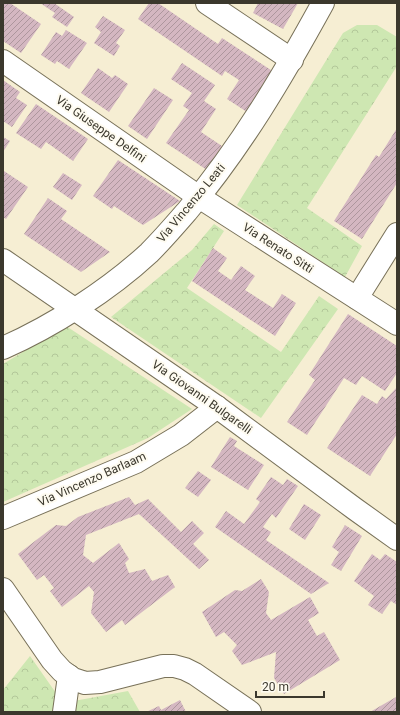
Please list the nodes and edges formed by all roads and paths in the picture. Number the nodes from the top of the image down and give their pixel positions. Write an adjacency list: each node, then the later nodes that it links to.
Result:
1 (207, 3): 3 (street)
2 (323, 3): 3 (street, Via Vincenzo Leati)
3 (292, 60): 5 (street, Via Vincenzo Leati)
4 (3, 61): 5 (street, Via Giuseppe Delfini)
5 (199, 197): 8 (street, Via Renato Sitti); 9 (street, Via Vincenzo Leati)
6 (397, 234): 8 (street)
7 (3, 260): 9 (street, Via Giovanni Bulgarelli)
8 (357, 298): 10 (street, Via Renato Sitti)
9 (75, 309): 11 (street, Via Vincenzo Leati); 12 (street, Via Giovanni Bulgarelli)
10 (397, 324)
11 (3, 348)
12 (217, 407): 13 (street, Via Vincenzo Barlaam); 14 (street, Via Giovanni Bulgarelli)
13 (3, 518)
14 (397, 539)
15 (3, 590): 16 (street)
16 (69, 676): 17 (street); 18 (street)
17 (64, 712)
18 (250, 712)

